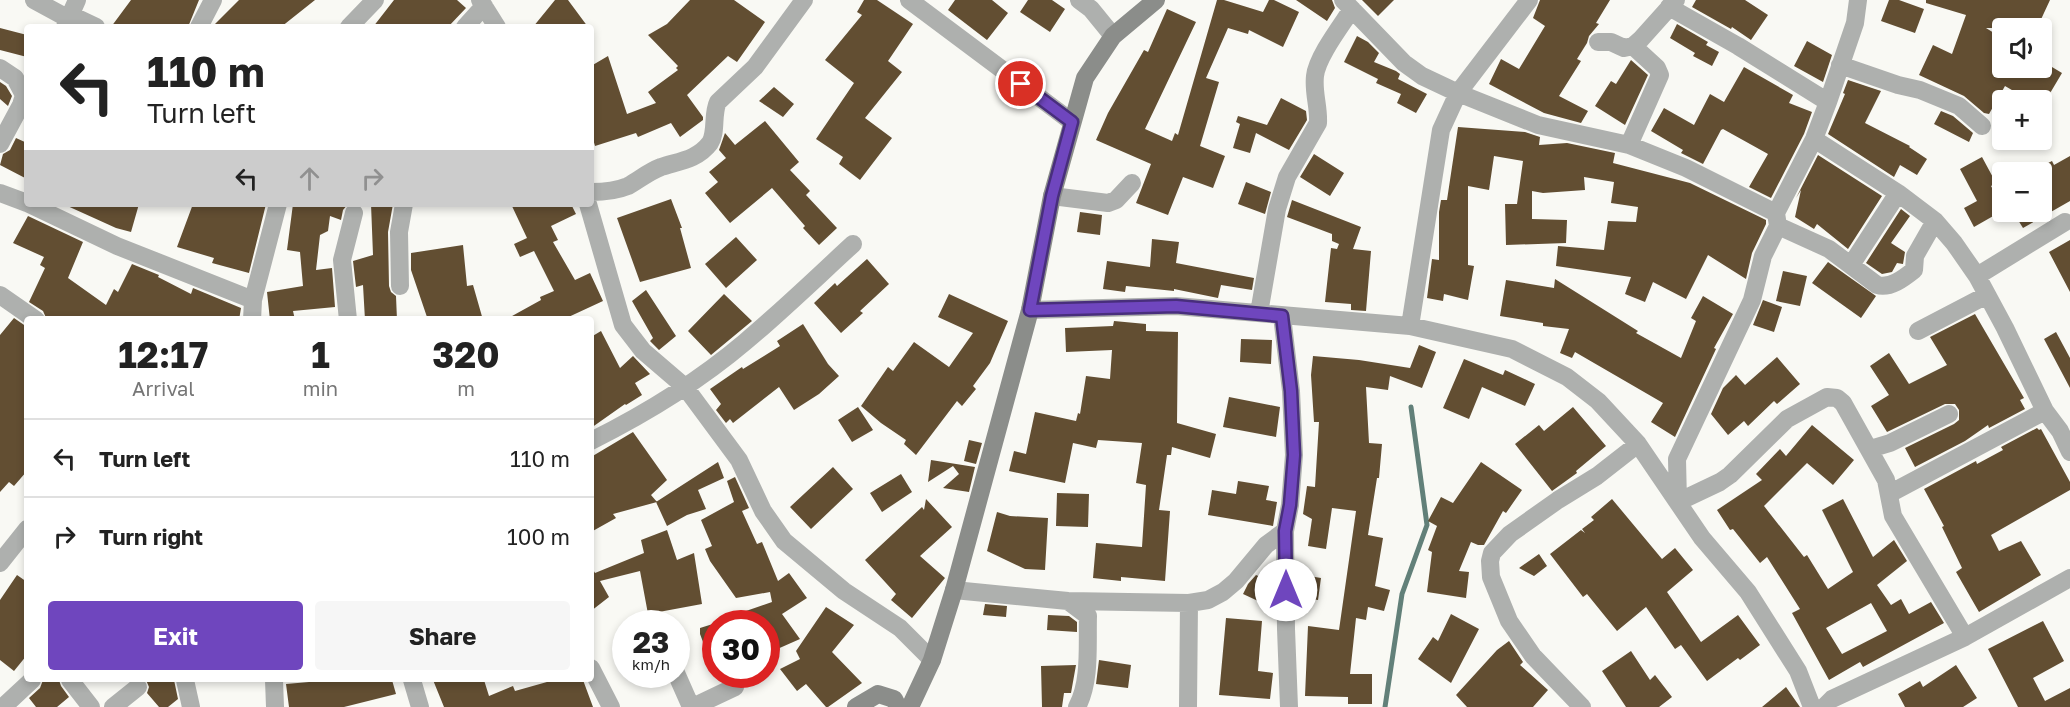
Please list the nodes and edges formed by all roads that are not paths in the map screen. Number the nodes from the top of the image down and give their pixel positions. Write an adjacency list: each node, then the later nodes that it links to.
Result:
1 (34, 0): 14 (street)
2 (77, 0): 14 (street)
3 (213, 0): 16 (street)
4 (375, 0): 17 (street)
5 (804, 0): 35 (street)
6 (909, 0): 29 (street)
7 (1079, 0): 20 (street)
8 (1156, 0): 20 (street)
9 (1529, 0): 26 (street)
10 (1858, 0): 23 (street)
11 (482, 3): 18 (street); 19 (street)
12 (1672, 4): 22 (street); 28 (street)
13 (1348, 5): 26 (street); 56 (street)
14 (67, 23): 15 (street)
15 (90, 24)
16 (201, 24)
17 (352, 24)
18 (467, 24)
19 (495, 24)
20 (1113, 36): 29 (street)
21 (1598, 42): 22 (street)
22 (1633, 46): 33 (street)
23 (1840, 65): 28 (street); 30 (street)
24 (0, 68): 25 (street)
25 (24, 92)
26 (1458, 93): 33 (street); 61 (street)
27 (24, 99): 32 (street)
28 (1828, 102): 31 (street)
29 (1072, 122): 38 (street)
30 (1982, 126)
31 (1814, 139): 37 (street); 45 (street)
32 (0, 144)
33 (1629, 145): 45 (street)
34 (1132, 183): 38 (street)
35 (594, 192)
36 (0, 193): 39 (street)
37 (1898, 193): 46 (street); 49 (street)
38 (1052, 196): 55 (street)
39 (24, 202)
40 (34, 207): 54 (street)
41 (277, 207): 54 (street)
42 (403, 207): 51 (street)
43 (589, 207): 63 (street)
44 (354, 213): 59 (street)
45 (1777, 219): 49 (street); 72 (street)
46 (1935, 221): 49 (street); 50 (street)
47 (2065, 222): 50 (street)
48 (853, 244): 63 (street)
49 (1851, 265)
50 (1977, 276): 53 (street)
51 (400, 286)
52 (0, 295): 57 (street)
53 (1987, 295): 62 (street); 64 (street)
54 (253, 300): 58 (street)
55 (1030, 310): 56 (street); 77 (street)
56 (1259, 313): 60 (street)
57 (30, 316)
58 (252, 316)
59 (348, 316)
60 (1282, 316): 61 (street); 73 (street)
61 (1410, 326): 68 (street)
62 (1918, 331)
63 (685, 387): 67 (street); 81 (street)
64 (2045, 411): 66 (street); 71 (street)
65 (1949, 414): 69 (street)
66 (2065, 428): 70 (street)
67 (594, 440)
68 (1638, 444): 72 (street); 105 (street)
69 (1870, 449): 71 (street); 72 (street)
70 (2070, 452)
71 (1889, 494): 80 (street)
72 (1678, 502): 106 (street)
73 (1285, 531): 79 (street); 104 (street)
74 (24, 533): 75 (street)
75 (0, 563)
76 (2070, 578): 80 (street)
77 (954, 590): 78 (street); 81 (street)
78 (1068, 601): 79 (street); 102 (street)
79 (1189, 603): 103 (street)
80 (1965, 637): 107 (street)
81 (932, 660): 101 (street)
82 (594, 674): 97 (street)
83 (30, 682): 91 (street)
84 (72, 682): 92 (street)
85 (140, 682): 93 (street)
86 (185, 682): 94 (street)
87 (273, 682): 95 (street)
88 (413, 682): 96 (street)
89 (683, 688): 98 (street)
90 (733, 688): 98 (street)
91 (3, 707)
92 (91, 707)
93 (113, 707)
94 (191, 707)
95 (275, 707)
96 (420, 707)
97 (611, 707)
98 (692, 707)
99 (856, 707): 100 (street)
100 (898, 707)
101 (910, 707)
102 (1077, 707)
103 (1188, 707)
104 (1289, 707)
105 (1582, 707)
106 (1812, 707)
107 (1824, 707)

